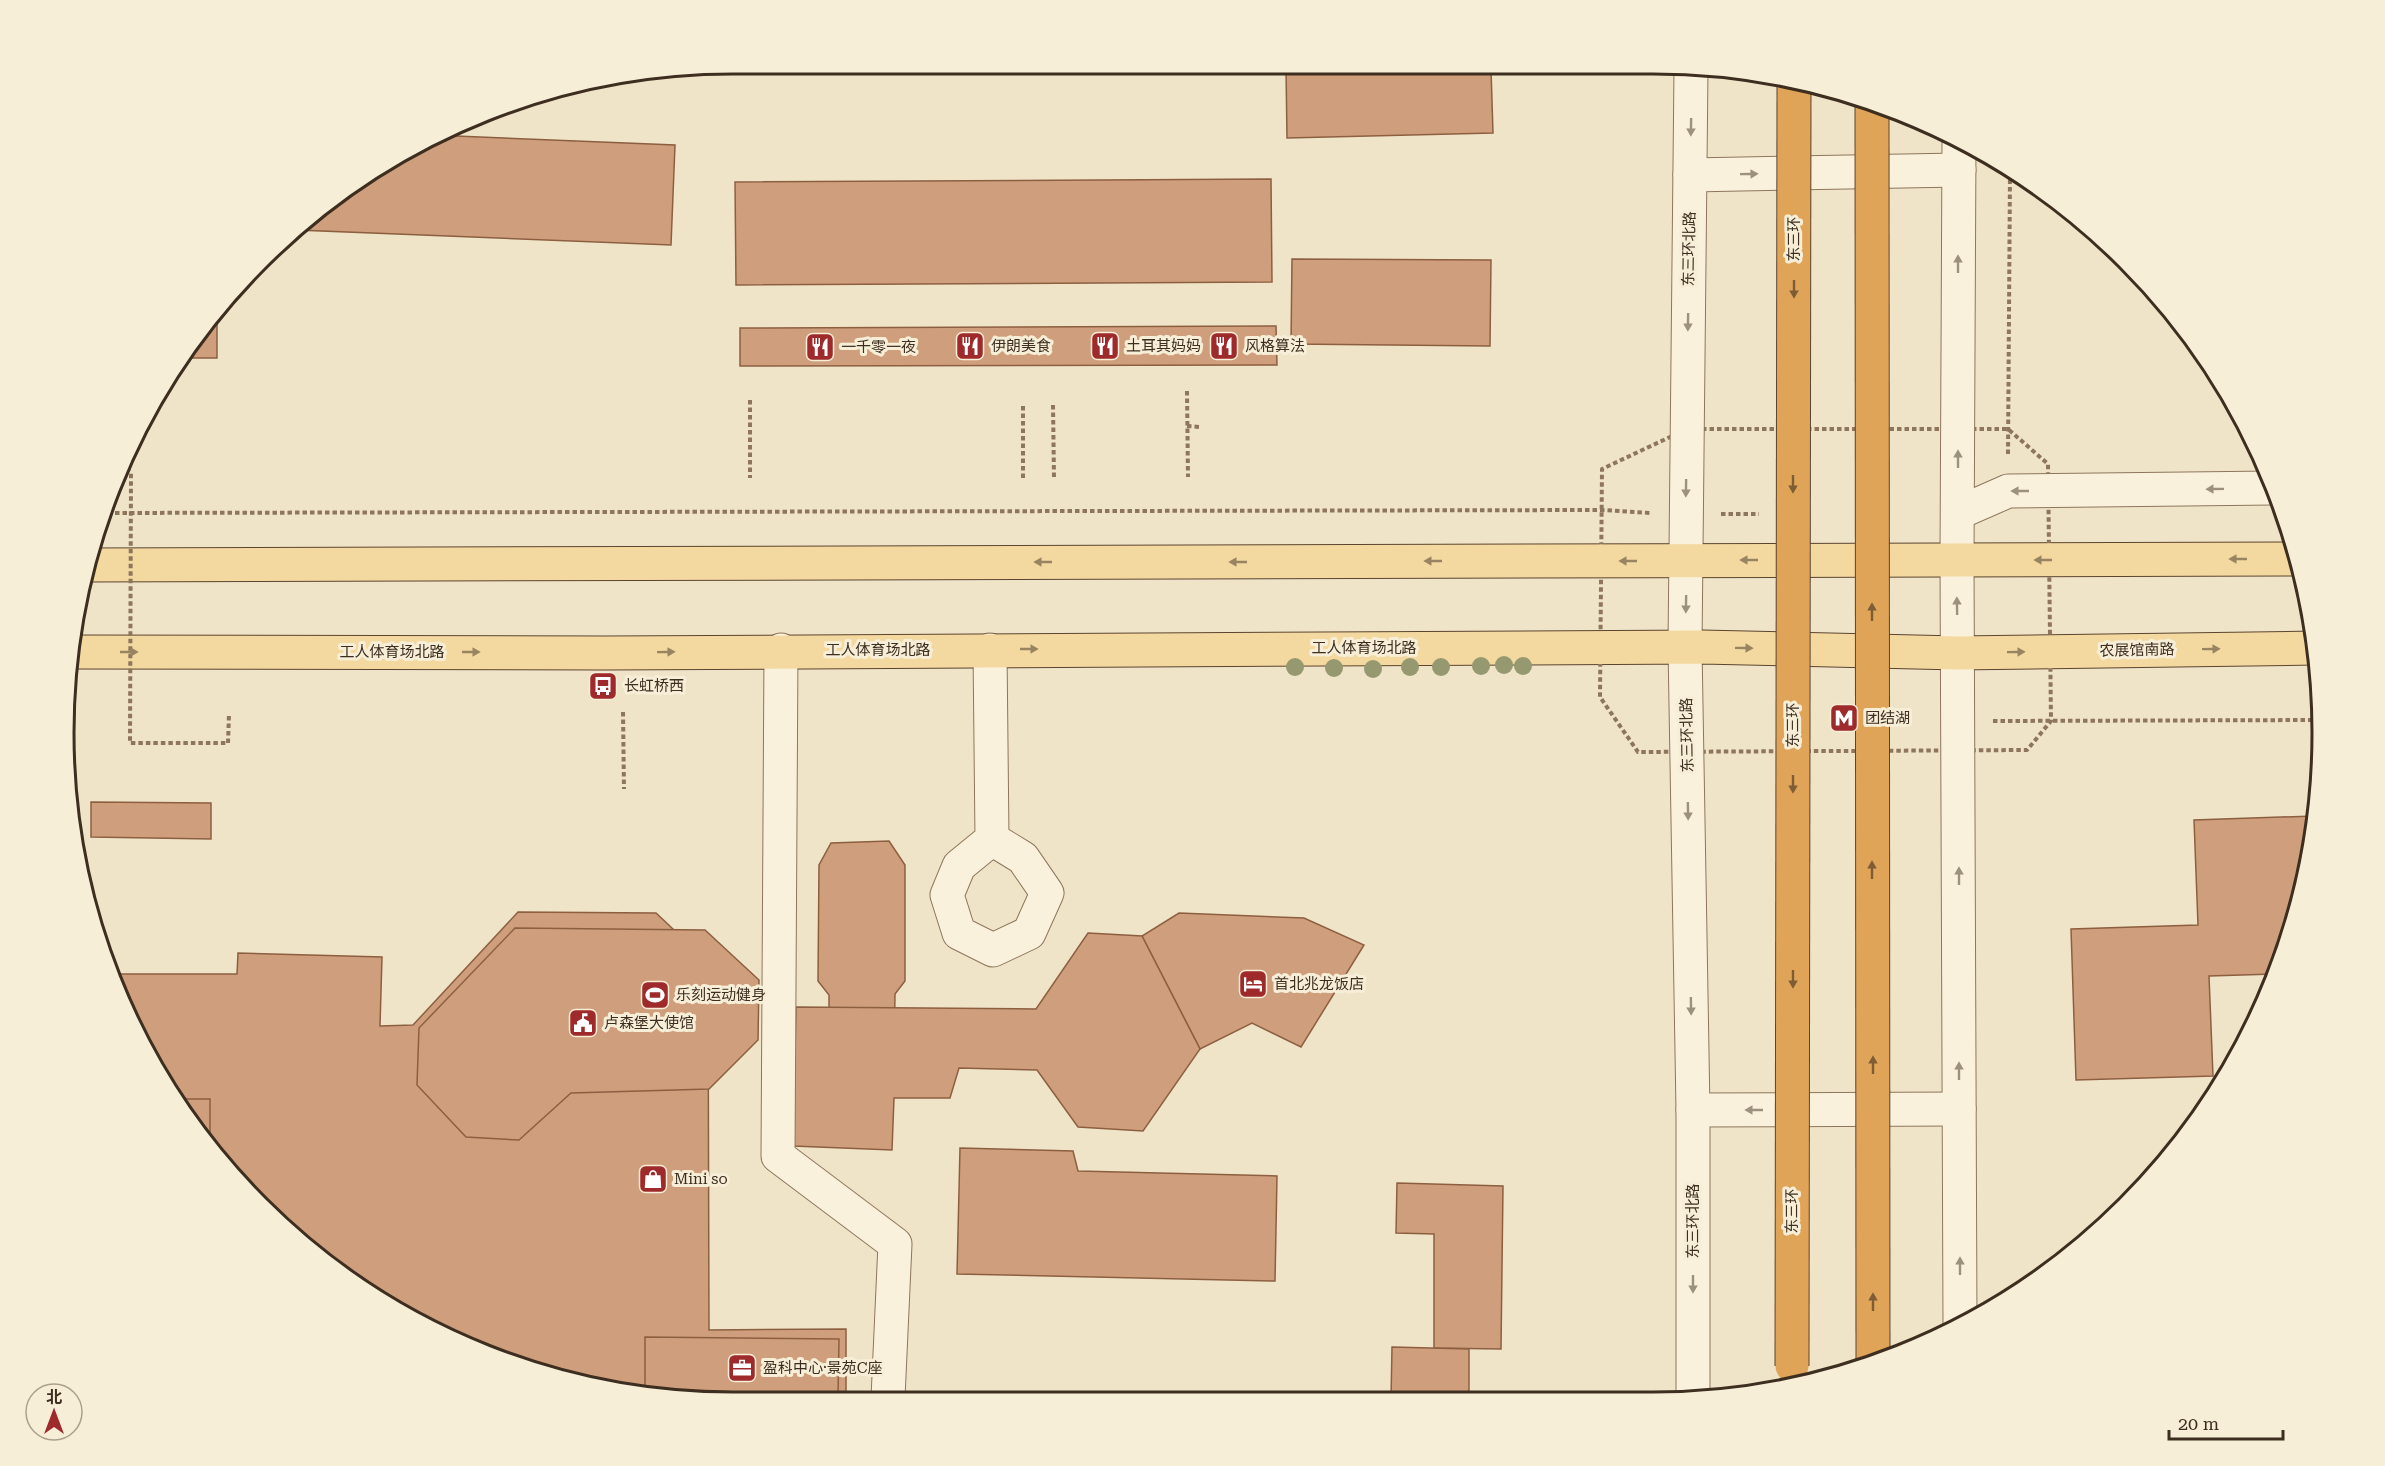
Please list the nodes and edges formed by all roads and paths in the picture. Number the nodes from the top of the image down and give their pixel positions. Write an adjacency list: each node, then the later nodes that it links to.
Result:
1 (1691, 75): 5 (street, 东三环北路, one-way to 5)
2 (1794, 89): 50 (highway, 东三环, one-way to 50, bridge)
3 (1872, 111): 49 (highway, one-way to 3, bridge)
4 (1959, 157): 5 (street, one-way to 4); 23 (street, one-way to 4)
5 (1690, 175): 13 (street, 东三环北路, one-way to 13)
6 (2010, 180): 20 (path)
7 (1187, 391): 11 (path)
8 (750, 400): 16 (path)
9 (1053, 405): 18 (path)
10 (1023, 406): 17 (path)
11 (1187, 426): 12 (path); 15 (path)
12 (1200, 427)
13 (1687, 429): 21 (path); 24 (street, 东三环北路, one-way to 24)
14 (129, 471): 39 (path, bridge)
15 (1188, 477)
16 (750, 478)
17 (1023, 478)
18 (1054, 478)
19 (2264, 488): 20 (street, one-way to 20)
20 (2008, 491): 23 (street)
21 (1602, 510): 22 (path); 24 (path); 29 (path)
22 (111, 513)
23 (1958, 513): 28 (street)
24 (1686, 514): 25 (path); 27 (street, 东三环北路)
25 (1761, 514)
26 (2288, 559): 28 (main road, one-way to 28)
27 (1686, 560): 28 (main road, one-way to 27); 29 (main road, one-way to 29); 32 (street, 东三环北路, one-way to 32)
28 (1957, 560): 37 (street, one-way to 28)
29 (1602, 561): 30 (main road, one-way to 30); 31 (path)
30 (95, 565)
31 (1600, 647): 32 (main road, 工人体育场北路); 35 (main road, 工人体育场北路, one-way to 31); 43 (path)
32 (1685, 647): 37 (main road, 农展馆南路, one-way to 37); 43 (street, 东三环北路)
33 (2306, 648): 37 (main road, 农展馆南路, one-way to 33)
34 (781, 650): 35 (main road, 工人体育场北路); 36 (main road, 工人体育场北路, one-way to 34); 52 (street)
35 (990, 650): 45 (street)
36 (79, 652)
37 (1958, 653): 41 (street)
38 (623, 712): 44 (path)
39 (229, 714)
40 (2311, 720): 41 (path)
41 (1958, 735): 42 (path); 43 (path); 46 (street, one-way to 41)
42 (2027, 750)
43 (1687, 751): 47 (street, 东三环北路, one-way to 47)
44 (624, 789)
45 (992, 839)
46 (1959, 1109): 47 (street, one-way to 47); 48 (street, one-way to 46)
47 (1693, 1110): 51 (street, 东三环北路, one-way to 51)
48 (1960, 1316)
49 (1873, 1354)
50 (1792, 1366)
51 (1693, 1391)
52 (888, 1392)

